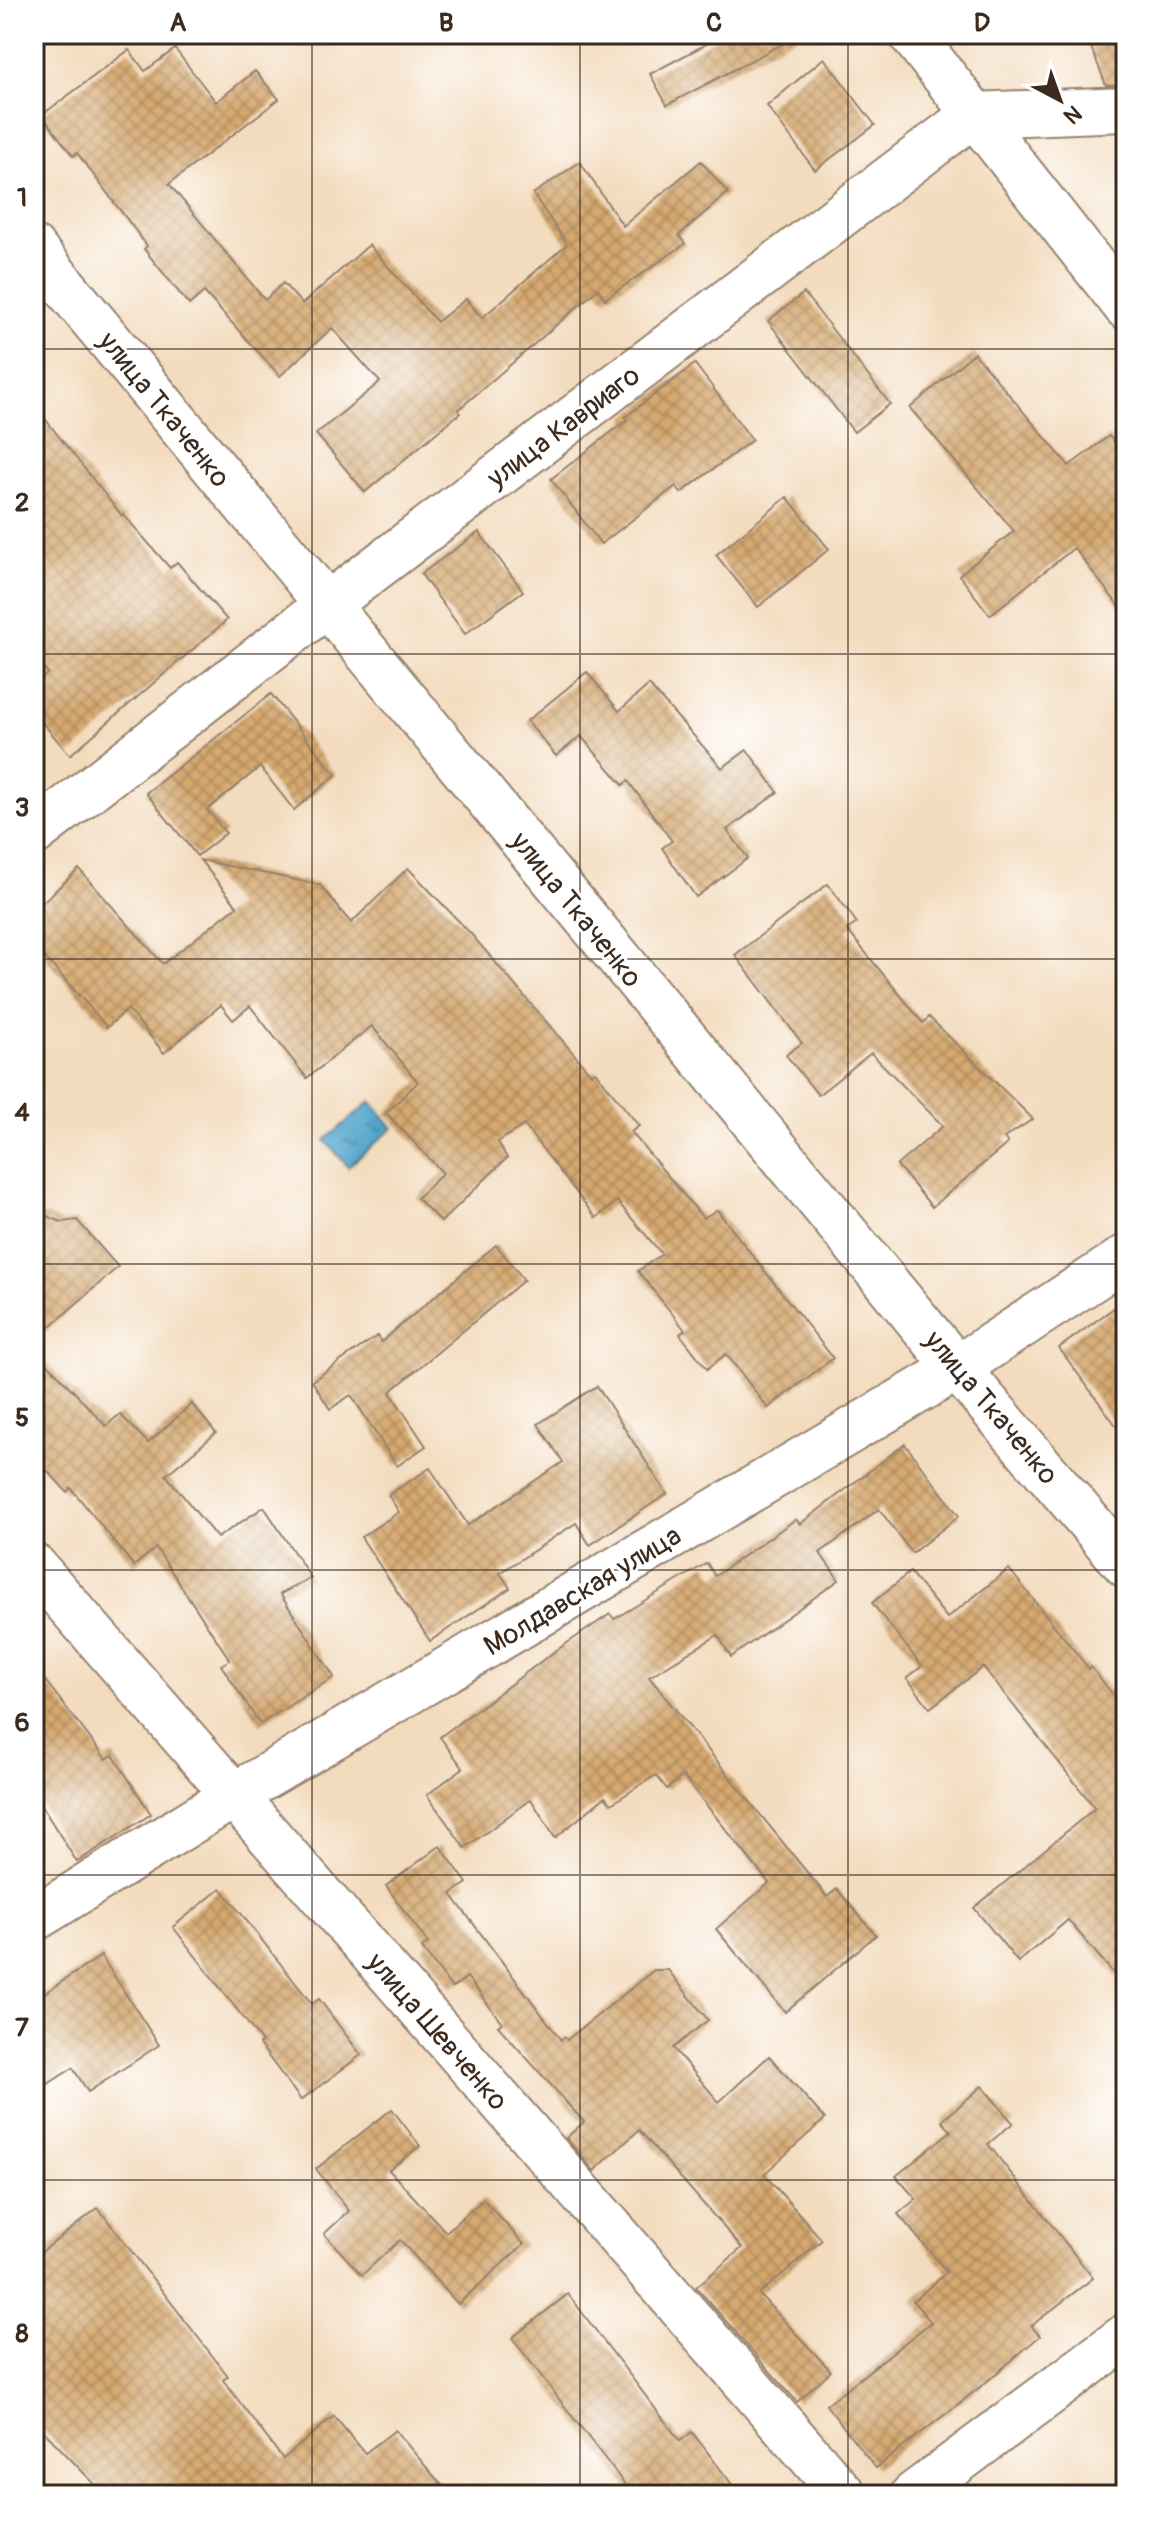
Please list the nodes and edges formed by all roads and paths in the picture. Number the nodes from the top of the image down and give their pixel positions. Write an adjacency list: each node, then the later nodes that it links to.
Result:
1 (911, 34): 3 (street)
2 (1126, 109): 3 (street)
3 (973, 115): 5 (street); 6 (street, улица Кавриаго)
4 (34, 249): 6 (street, улица Ткаченко)
5 (1126, 307)
6 (327, 605): 7 (street, улица Кавриаго); 9 (street, улица Ткаченко)
7 (34, 833)
8 (1126, 1257): 9 (street, Молдавская улица)
9 (957, 1368): 10 (street, улица Ткаченко); 12 (street, Молдавская улица)
10 (1126, 1565)
11 (34, 1566): 12 (street, улица Шевченко)
12 (233, 1796): 13 (street, Молдавская улица); 15 (street, улица Шевченко)
13 (34, 1919)
14 (1126, 2336): 16 (street)
15 (844, 2495)
16 (913, 2495)

